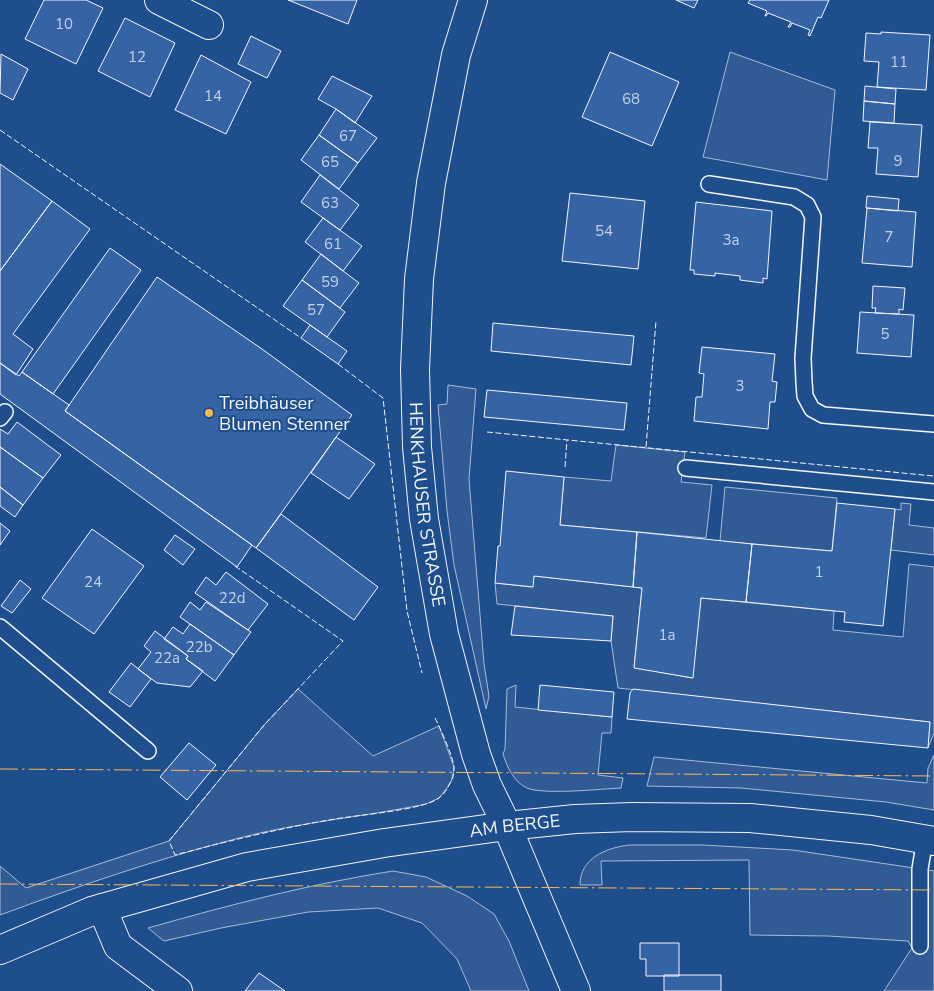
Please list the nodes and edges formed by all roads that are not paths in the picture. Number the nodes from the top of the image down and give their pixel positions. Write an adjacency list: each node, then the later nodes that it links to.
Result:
1 (159, 0): 3 (street)
2 (473, 0): 10 (street, HENKHAUSER STRASSE)
3 (209, 25)
4 (709, 184): 5 (lane)
5 (934, 424)
6 (686, 468): 7 (lane)
7 (934, 492)
8 (0, 627): 9 (lane)
9 (148, 751)
10 (507, 826): 11 (street, AM BERGE); 12 (street, AM BERGE); 16 (street, HENKHAUSER STRASSE)
11 (929, 840): 13 (lane)
12 (102, 908): 14 (street, AM BERGE); 15 (street)
13 (920, 946)
14 (0, 950)
15 (178, 991)
16 (576, 991)

